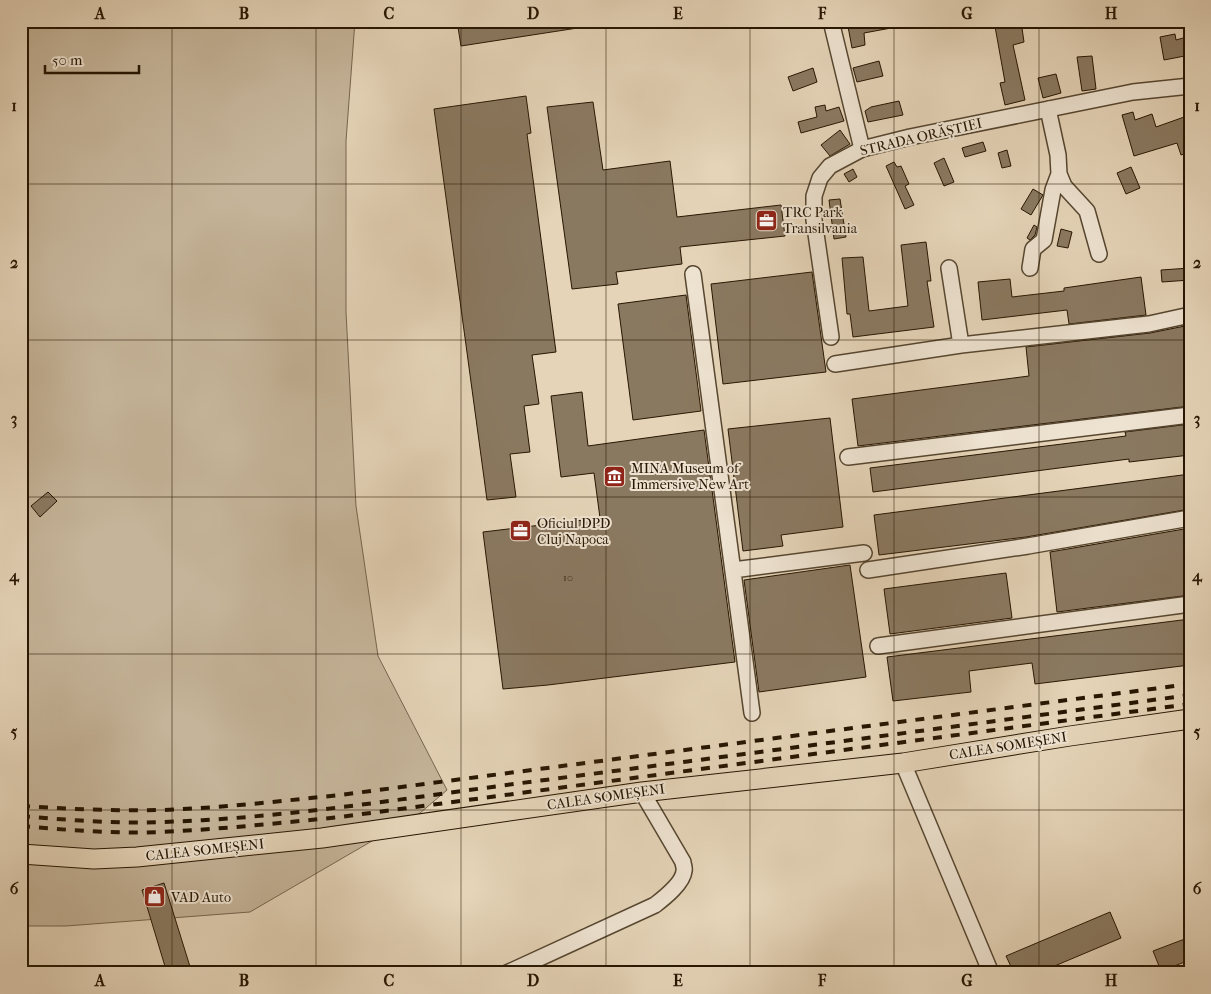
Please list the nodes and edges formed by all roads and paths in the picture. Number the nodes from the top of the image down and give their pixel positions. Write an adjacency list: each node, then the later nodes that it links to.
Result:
1 (831, 21): 4 (street)
2 (1190, 86): 3 (street, STRADA ORĂȘTIEI)
3 (1048, 110): 4 (street, STRADA ORĂȘTIEI); 5 (street)
4 (862, 149): 11 (street, STRADA ORĂȘTIEI)
5 (1059, 174): 6 (street); 8 (street)
6 (1099, 254)
7 (949, 268): 12 (street)
8 (1030, 268)
9 (693, 274): 18 (street)
10 (1190, 315): 12 (street)
11 (831, 337)
12 (961, 346): 13 (street)
13 (835, 364)
14 (1190, 415): 15 (street)
15 (848, 457)
16 (1190, 518): 19 (street)
17 (864, 553): 18 (street)
18 (733, 570): 22 (street)
19 (868, 570)
20 (1190, 604): 21 (street)
21 (878, 646)
22 (752, 713)
23 (1190, 719): 24 (main road, CALEA SOMEȘENI)
24 (903, 763): 25 (main road, CALEA SOMEȘENI); 28 (street)
25 (642, 792): 26 (main road, CALEA SOMEȘENI); 27 (street)
26 (21, 854)
27 (507, 973)
28 (991, 973)

